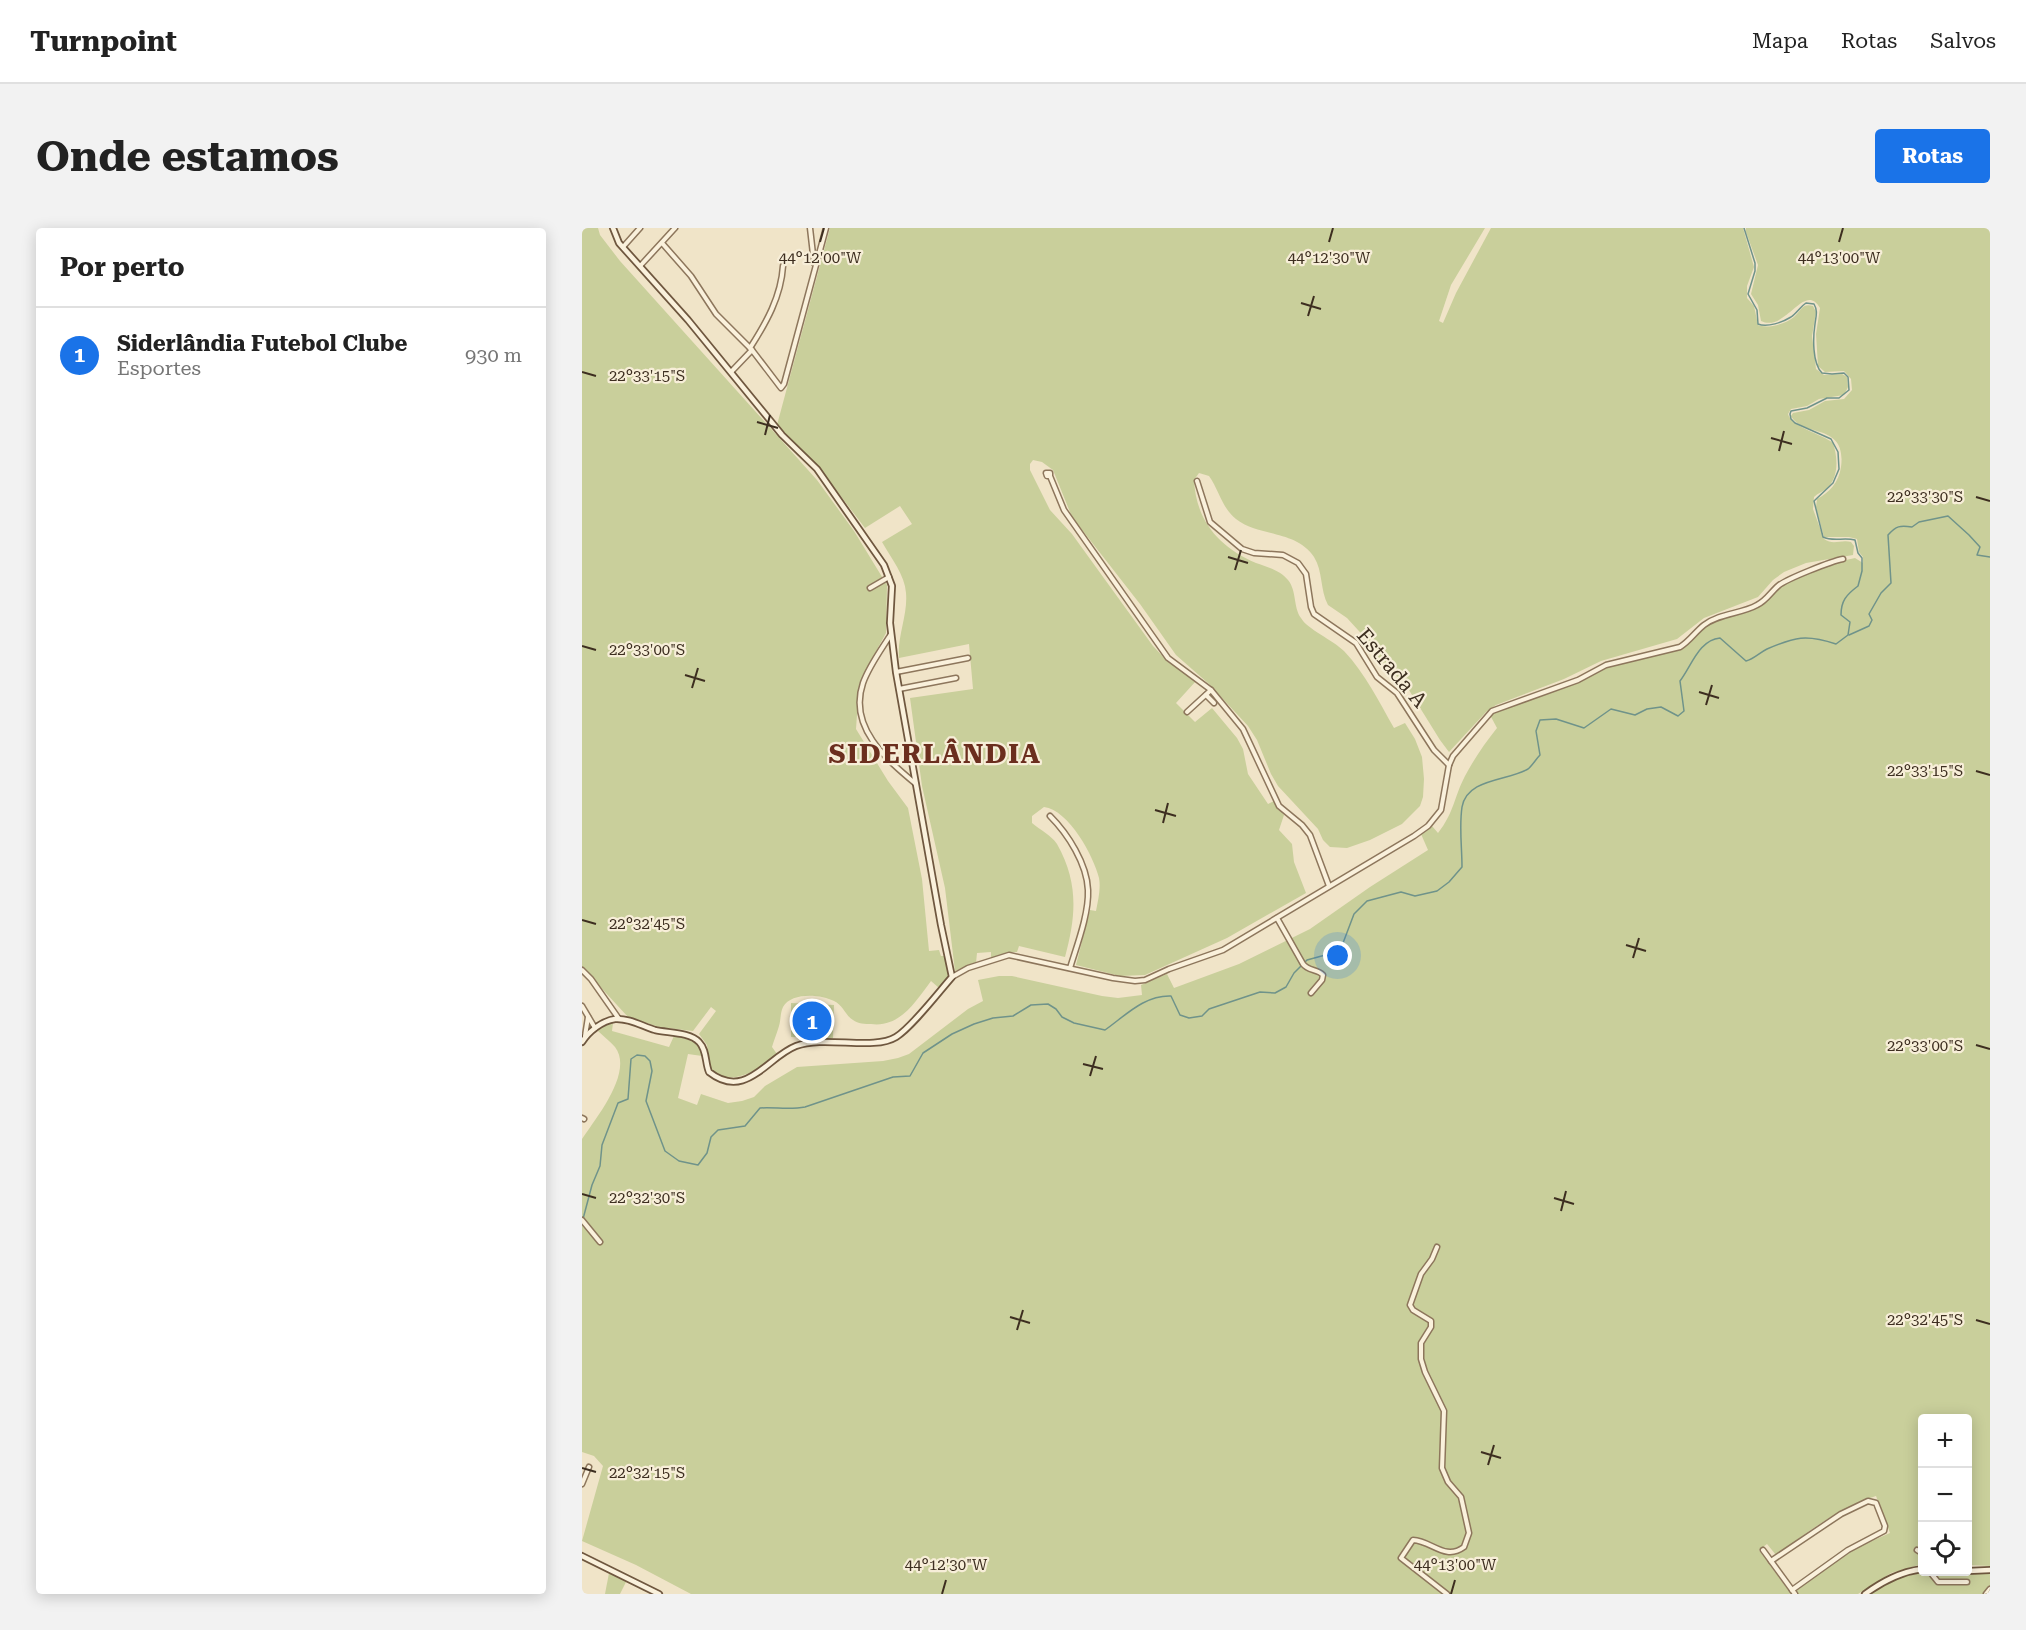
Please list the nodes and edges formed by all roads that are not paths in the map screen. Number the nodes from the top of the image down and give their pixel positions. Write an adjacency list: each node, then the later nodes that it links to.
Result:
1 (613, 228): 7 (street)
2 (640, 228): 7 (street)
3 (675, 228): 6 (street)
4 (810, 228): 10 (street)
5 (826, 228): 10 (street)
6 (662, 243): 8 (street); 11 (street)
7 (623, 247): 8 (street)
8 (640, 265): 12 (street)
9 (783, 266): 11 (street)
10 (814, 269): 11 (street)
11 (751, 349): 12 (street)
12 (730, 372): 16 (street)
13 (1050, 476): 23 (street)
14 (1197, 481): 27 (street, Estrada A)
15 (1843, 559): 27 (street)
16 (890, 577): 17 (street); 18 (street)
17 (870, 588)
18 (891, 634): 20 (street); 28 (street)
19 (968, 658): 20 (street)
20 (896, 672): 22 (street)
21 (956, 678): 22 (street)
22 (899, 689): 28 (street)
23 (1211, 690): 24 (street); 30 (street)
24 (1206, 695): 25 (street); 26 (street)
25 (1214, 703)
26 (1187, 712)
27 (1449, 765): 30 (street)
28 (917, 784): 34 (street)
29 (1050, 816): 32 (street)
30 (1329, 886): 31 (street)
31 (1277, 918): 32 (street); 35 (street)
32 (1070, 969): 34 (street)
33 (582, 970): 38 (street)
34 (952, 977): 38 (street)
35 (1311, 993)
36 (582, 1006): 37 (street)
37 (588, 1016): 39 (street); 40 (street)
38 (619, 1019): 39 (street)
39 (595, 1028): 40 (street)
40 (583, 1041)
41 (582, 1220): 42 (street)
42 (600, 1242)
43 (1437, 1247): 57 (street)
44 (589, 1467): 45 (street)
45 (582, 1484)
46 (1763, 1550): 48 (street)
47 (582, 1556): 56 (street)
48 (1772, 1561): 55 (street); 55 (street)
49 (1918, 1570): 58 (street)
50 (1972, 1570): 51 (street)
51 (1990, 1570)
52 (1933, 1576): 53 (street)
53 (1967, 1582)
54 (1990, 1589): 59 (street)
55 (1794, 1592)
56 (659, 1594)
57 (1447, 1594)
58 (1864, 1594)
59 (1986, 1594)

